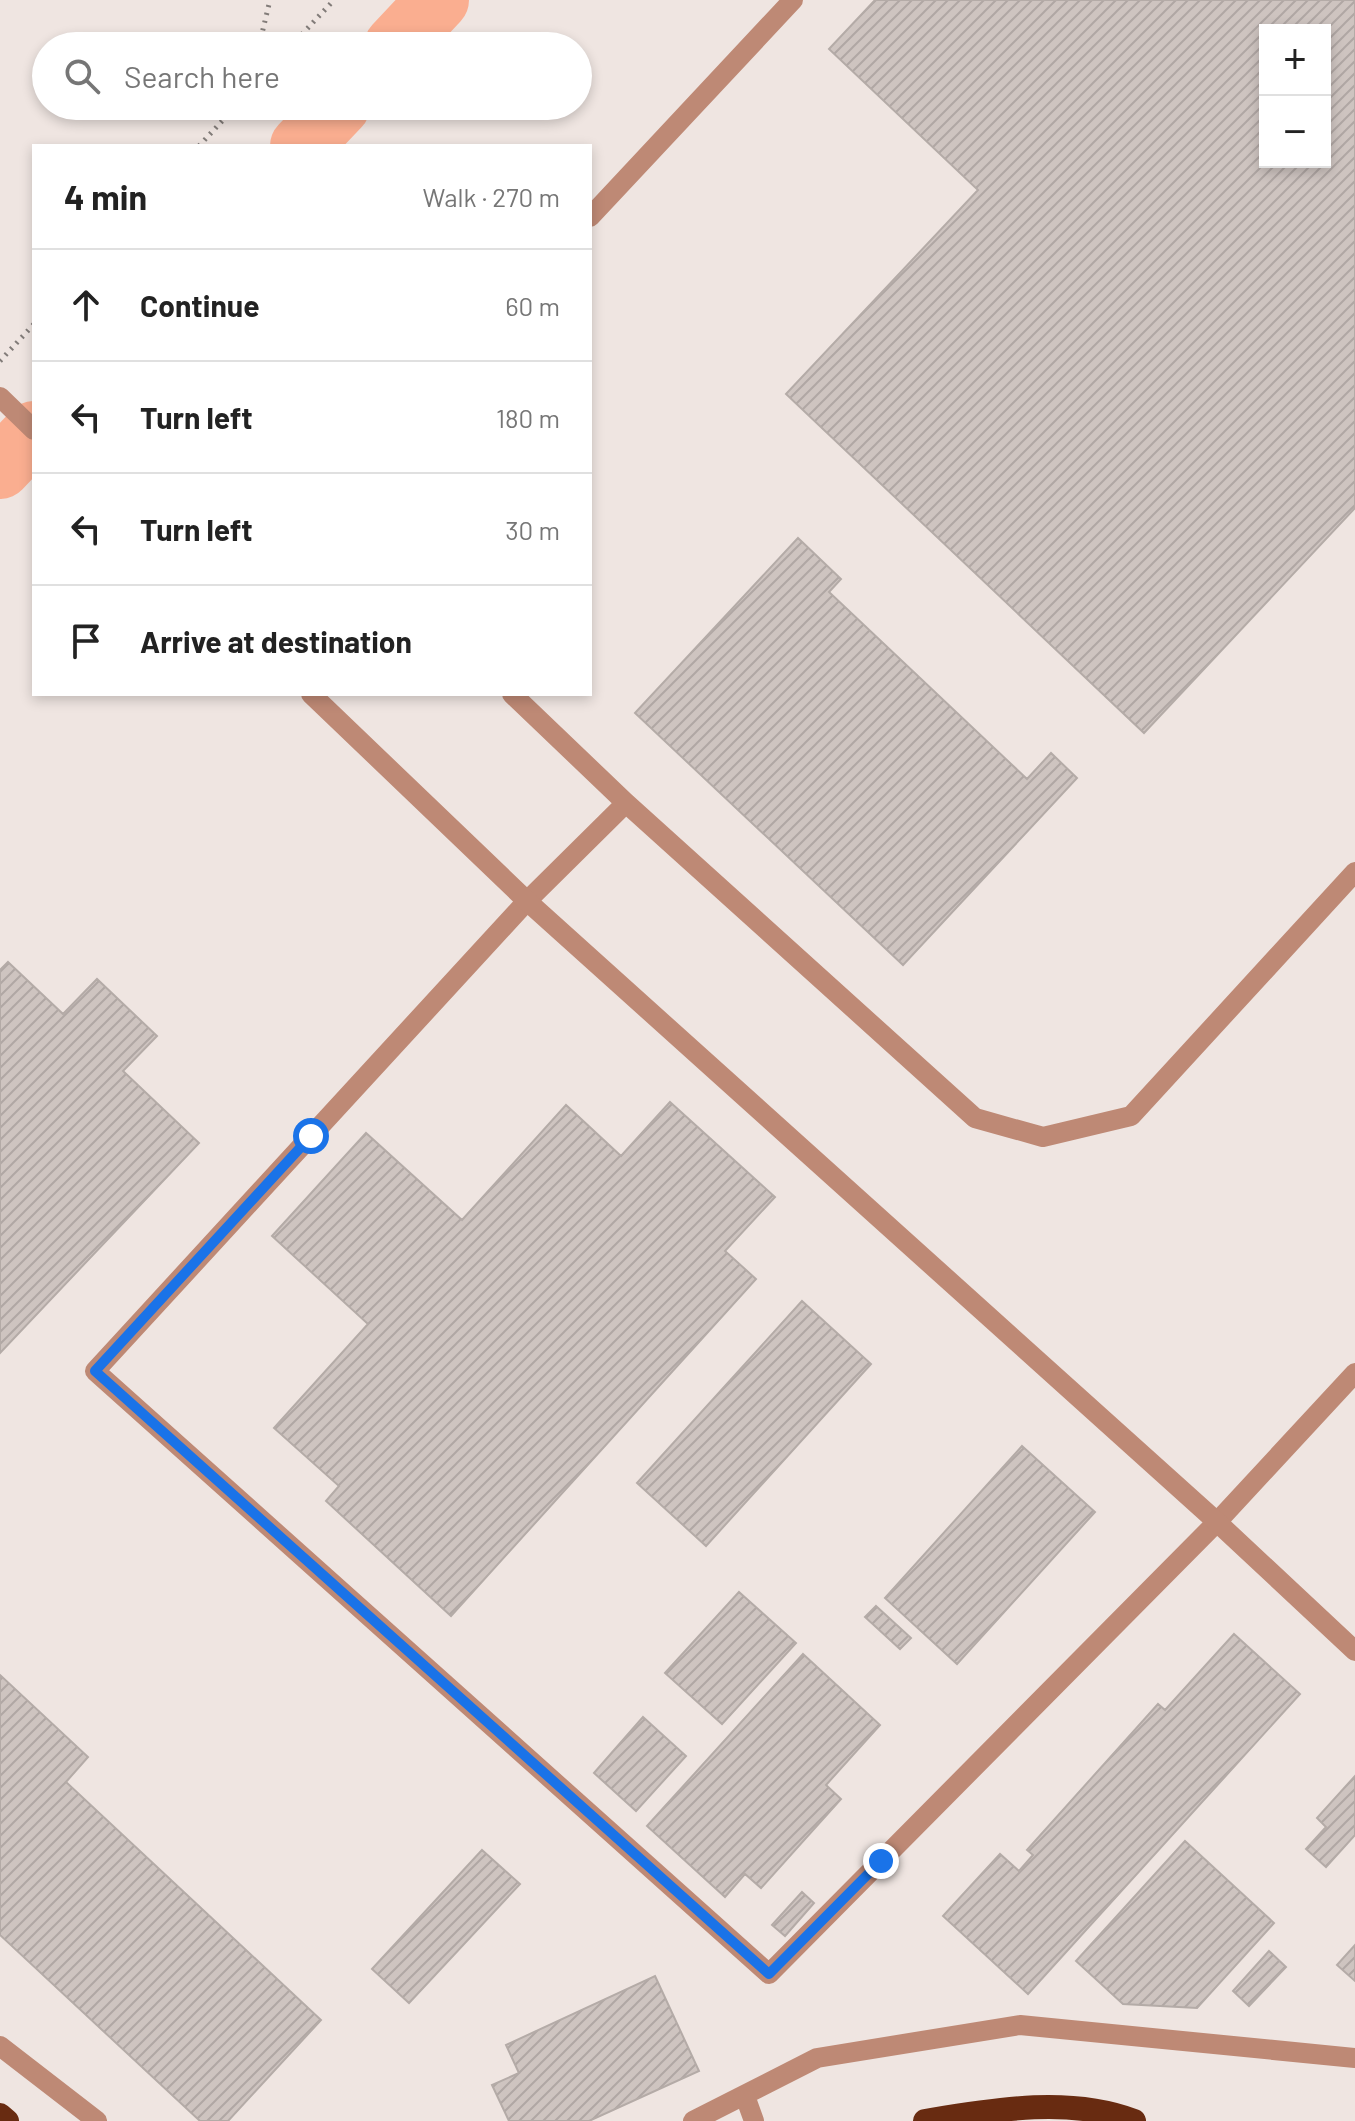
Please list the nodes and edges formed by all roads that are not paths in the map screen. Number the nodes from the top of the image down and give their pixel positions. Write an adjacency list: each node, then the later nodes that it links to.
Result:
1 (793, 0): 2 (street)
2 (592, 215)
3 (0, 397): 4 (street)
4 (32, 428)
5 (313, 696): 9 (street)
6 (514, 696): 7 (street)
7 (626, 803): 8 (street); 9 (street)
8 (1355, 872)
9 (527, 901): 11 (street); 11 (street)
10 (1355, 1373): 11 (street)
11 (1217, 1522): 12 (street)
12 (1355, 1651)
13 (0, 2046): 18 (street)
14 (1355, 2058): 15 (street)
15 (745, 2096): 19 (street); 20 (street)
16 (0, 2115): 17 (highway)
17 (7, 2121)
18 (97, 2121)
19 (693, 2121)
20 (754, 2121)
21 (925, 2121): 22 (highway)
22 (1134, 2121)

